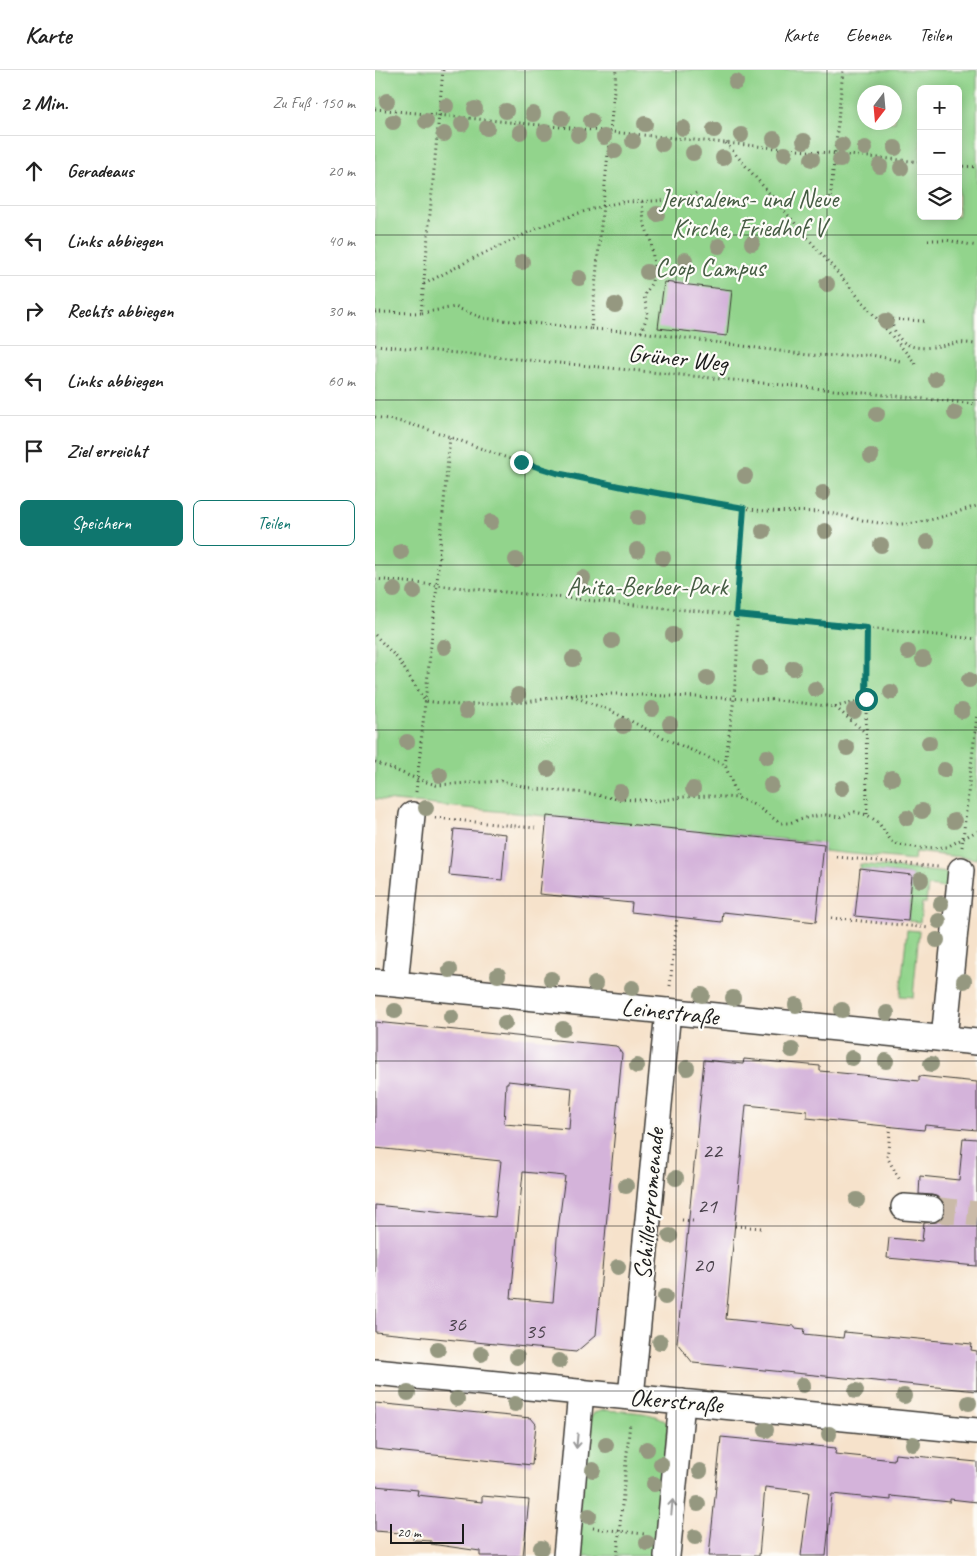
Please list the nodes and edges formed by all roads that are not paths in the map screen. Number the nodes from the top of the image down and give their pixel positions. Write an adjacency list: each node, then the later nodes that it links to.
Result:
1 (412, 815): 3 (street, Leinestraße)
2 (961, 859): 5 (street)
3 (385, 983): 4 (street, Leinestraße)
4 (668, 1011): 5 (street, Leinestraße); 11 (street, Schillerpromenade)
5 (944, 1039): 6 (street, Leinestraße)
6 (977, 1042)
7 (903, 1196): 8 (street)
8 (931, 1209)
9 (375, 1372): 10 (street, Okerstraße)
10 (581, 1392): 11 (street, Okerstraße); 14 (street, one-way to 14)
11 (631, 1397): 12 (street, Okerstraße)
12 (682, 1402): 13 (street, Okerstraße); 15 (street, one-way to 12)
13 (977, 1431)
14 (566, 1556)
15 (667, 1556)

